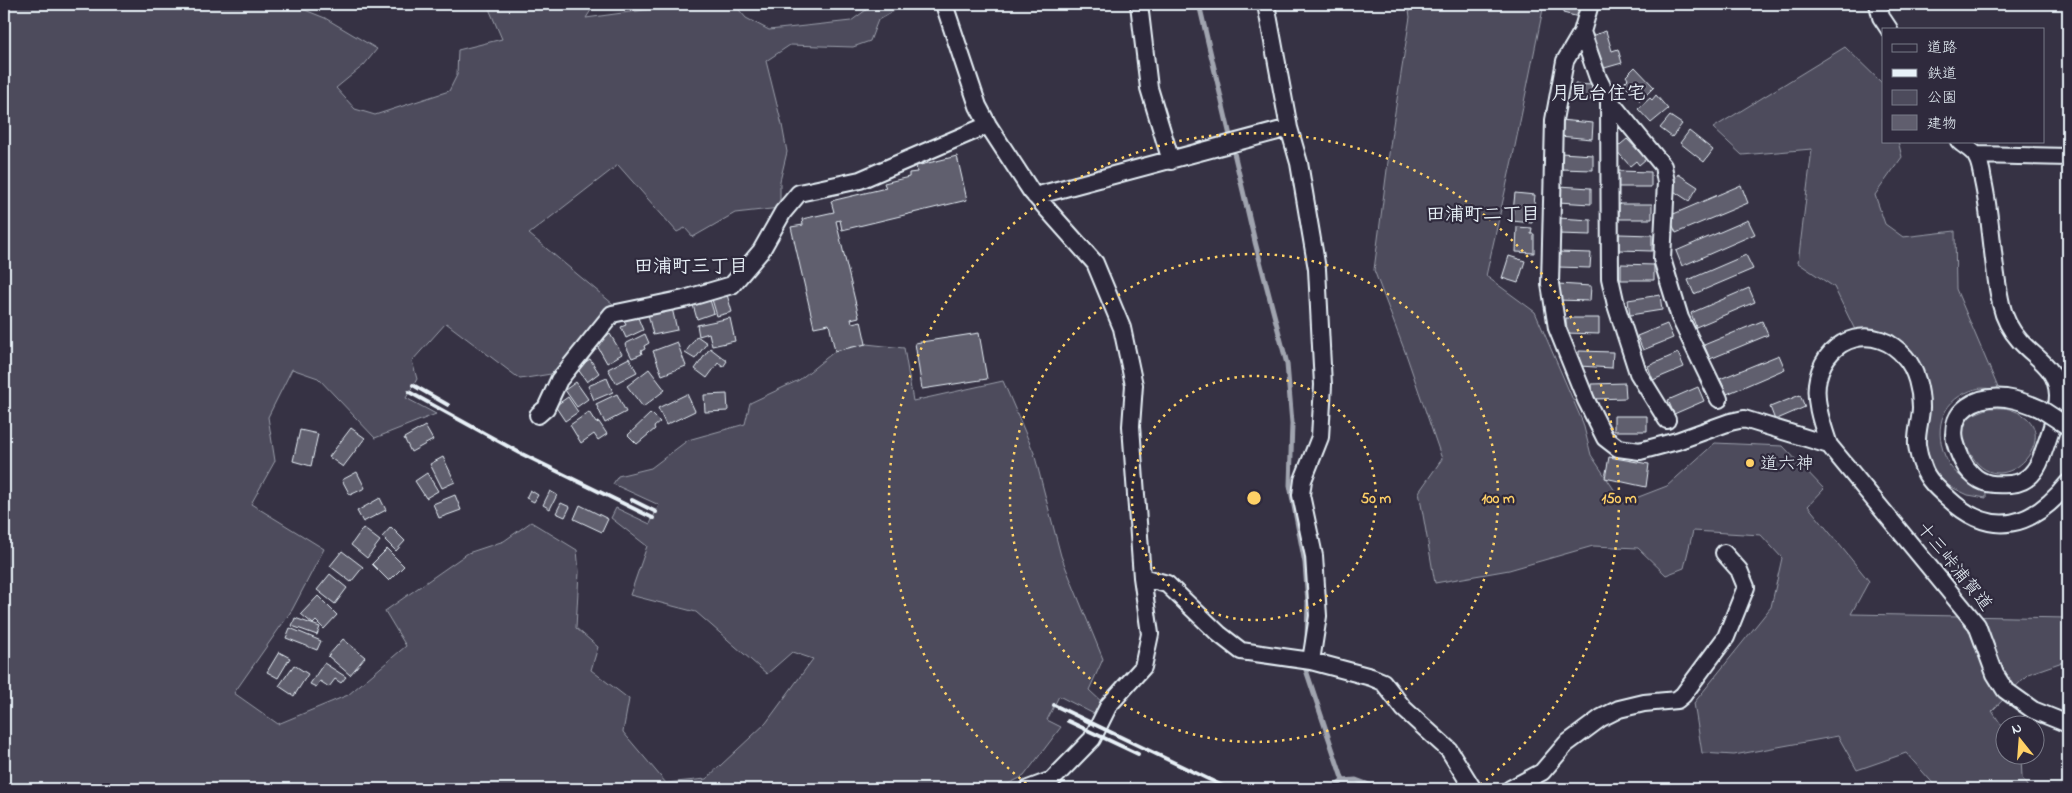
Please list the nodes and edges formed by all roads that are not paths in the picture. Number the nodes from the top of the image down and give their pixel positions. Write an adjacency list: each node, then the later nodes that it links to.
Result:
1 (944, 4): 9 (street)
2 (1139, 4): 14 (street)
3 (1266, 4): 10 (street)
4 (1590, 4): 7 (street)
5 (1878, 4): 6 (street)
6 (1888, 28)
7 (1582, 32): 8 (street); 20 (street)
8 (1609, 100): 16 (street); 18 (street)
9 (988, 125): 15 (street); 17 (street)
10 (1289, 128): 14 (street); 24 (street)
11 (1960, 142): 12 (street)
12 (1976, 155): 13 (street); 19 (street, bridge)
13 (2068, 157)
14 (1171, 161): 15 (street)
15 (1036, 196): 23 (street)
16 (1719, 399)
17 (538, 415)
18 (1667, 420)
19 (2068, 427)
20 (1829, 444): 21 (street); 25 (street, 十三峠浦賀道)
21 (2068, 483)
22 (1724, 553): 28 (street)
23 (1142, 577): 24 (street); 26 (street)
24 (1311, 660): 27 (street)
25 (2068, 724)
26 (1028, 789)
27 (1473, 789)
28 (1510, 789)

